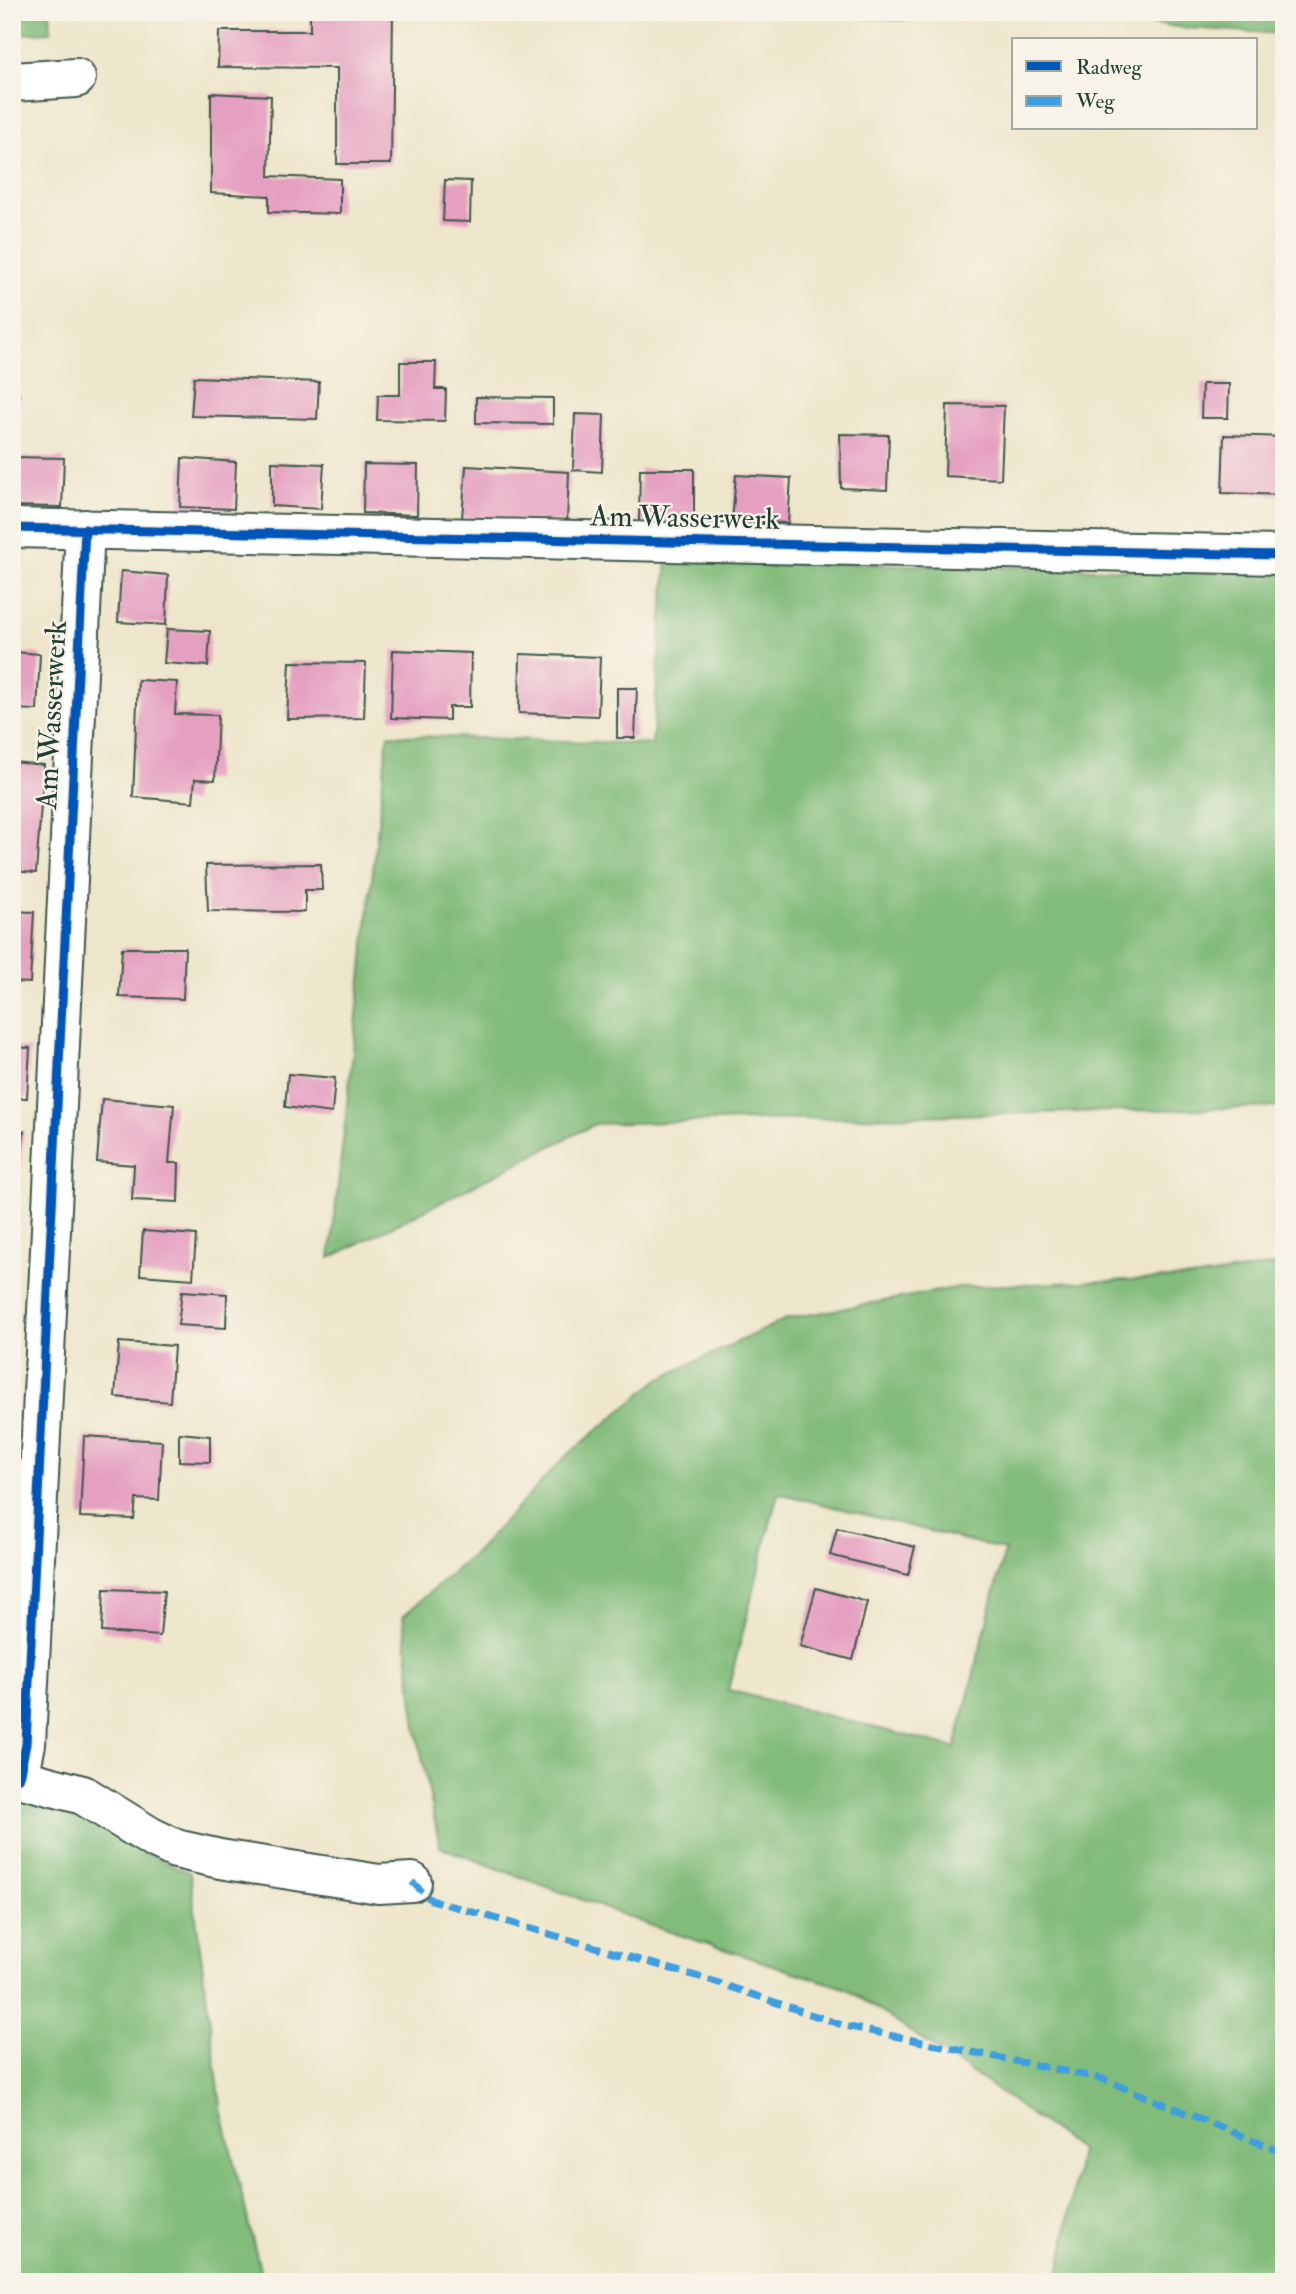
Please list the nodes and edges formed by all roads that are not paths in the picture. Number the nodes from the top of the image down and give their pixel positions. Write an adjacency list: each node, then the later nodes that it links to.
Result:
1 (76, 78): 2 (street)
2 (12, 82)
3 (12, 528): 4 (street, Am Wasserwerk)
4 (85, 529): 5 (street, Am Wasserwerk); 6 (street, Am Wasserwerk)
5 (1284, 555)
6 (15, 1777): 7 (street)
7 (412, 1882)

